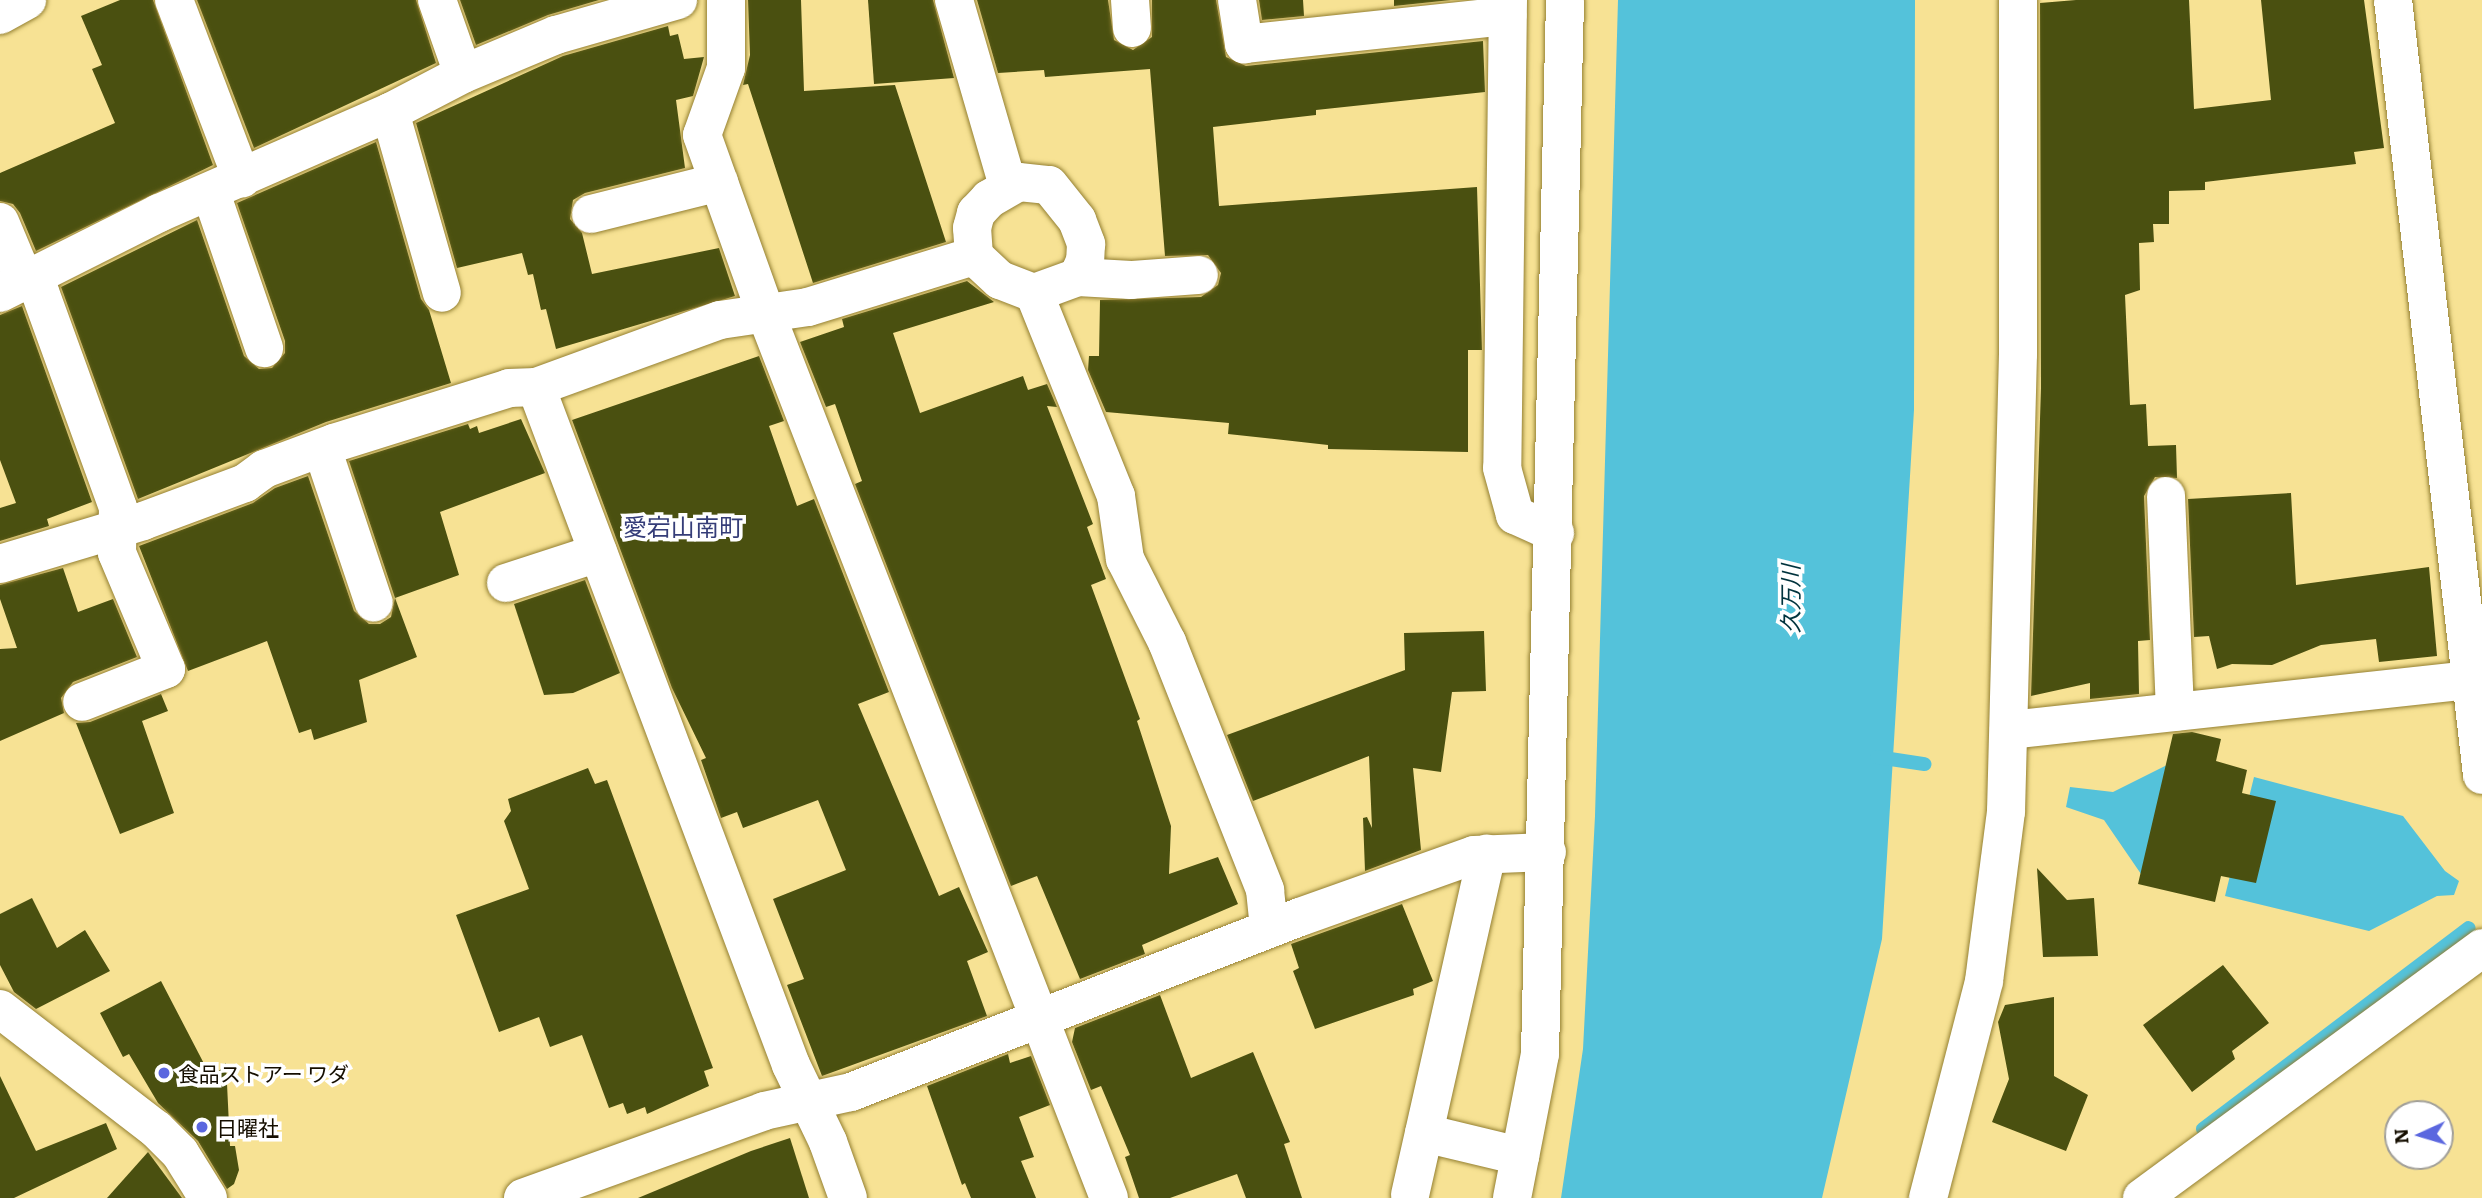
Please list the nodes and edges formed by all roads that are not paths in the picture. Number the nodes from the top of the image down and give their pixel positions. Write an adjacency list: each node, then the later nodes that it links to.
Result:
1 (27, 0): 13 (street)
2 (174, 0): 17 (street)
3 (437, 0): 14 (street)
4 (678, 0): 11 (street)
5 (726, 0): 16 (street)
6 (954, 0): 18 (street)
7 (1237, 0): 12 (street)
8 (1565, 0): 33 (street)
9 (2018, 0): 41 (street)
10 (2393, 0): 38 (street)
11 (632, 5): 14 (street)
12 (1508, 8): 33 (street)
13 (0, 15)
14 (463, 74): 15 (street)
15 (390, 112): 17 (street); 26 (street)
16 (719, 181): 19 (street); 27 (street)
17 (226, 186): 24 (street); 28 (street)
18 (1007, 186): 21 (street); 23 (street)
19 (591, 214)
20 (0, 222): 24 (street)
21 (974, 256): 25 (street); 27 (street)
22 (1199, 275): 23 (street)
23 (1079, 277): 25 (street)
24 (16, 286): 32 (street)
25 (1034, 292): 45 (street)
26 (442, 293)
27 (766, 314): 29 (street); 48 (street)
28 (264, 348)
29 (536, 387): 30 (street); 34 (street)
30 (322, 448): 32 (street); 37 (street)
31 (2166, 496): 40 (street)
32 (116, 529): 35 (street); 39 (street)
33 (1555, 533): 43 (street)
34 (598, 553): 36 (street); 49 (street)
35 (0, 564)
36 (506, 583)
37 (374, 603)
38 (2470, 680): 40 (street); 42 (street)
39 (82, 702)
40 (2175, 712): 41 (street)
41 (2009, 730): 58 (street)
42 (2482, 775)
43 (1547, 852): 44 (street); 51 (street)
44 (1487, 854): 45 (street); 50 (street)
45 (1269, 929): 48 (street)
46 (2482, 948): 59 (street)
47 (0, 1009): 53 (street)
48 (1038, 1018): 49 (street); 56 (street)
49 (808, 1101): 54 (street); 55 (street)
50 (1424, 1133): 51 (street); 52 (street)
51 (1520, 1156): 57 (street)
52 (1410, 1195)
53 (208, 1198)
54 (523, 1198)
55 (848, 1198)
56 (1109, 1198)
57 (1512, 1198)
58 (1928, 1198)
59 (2142, 1198)

